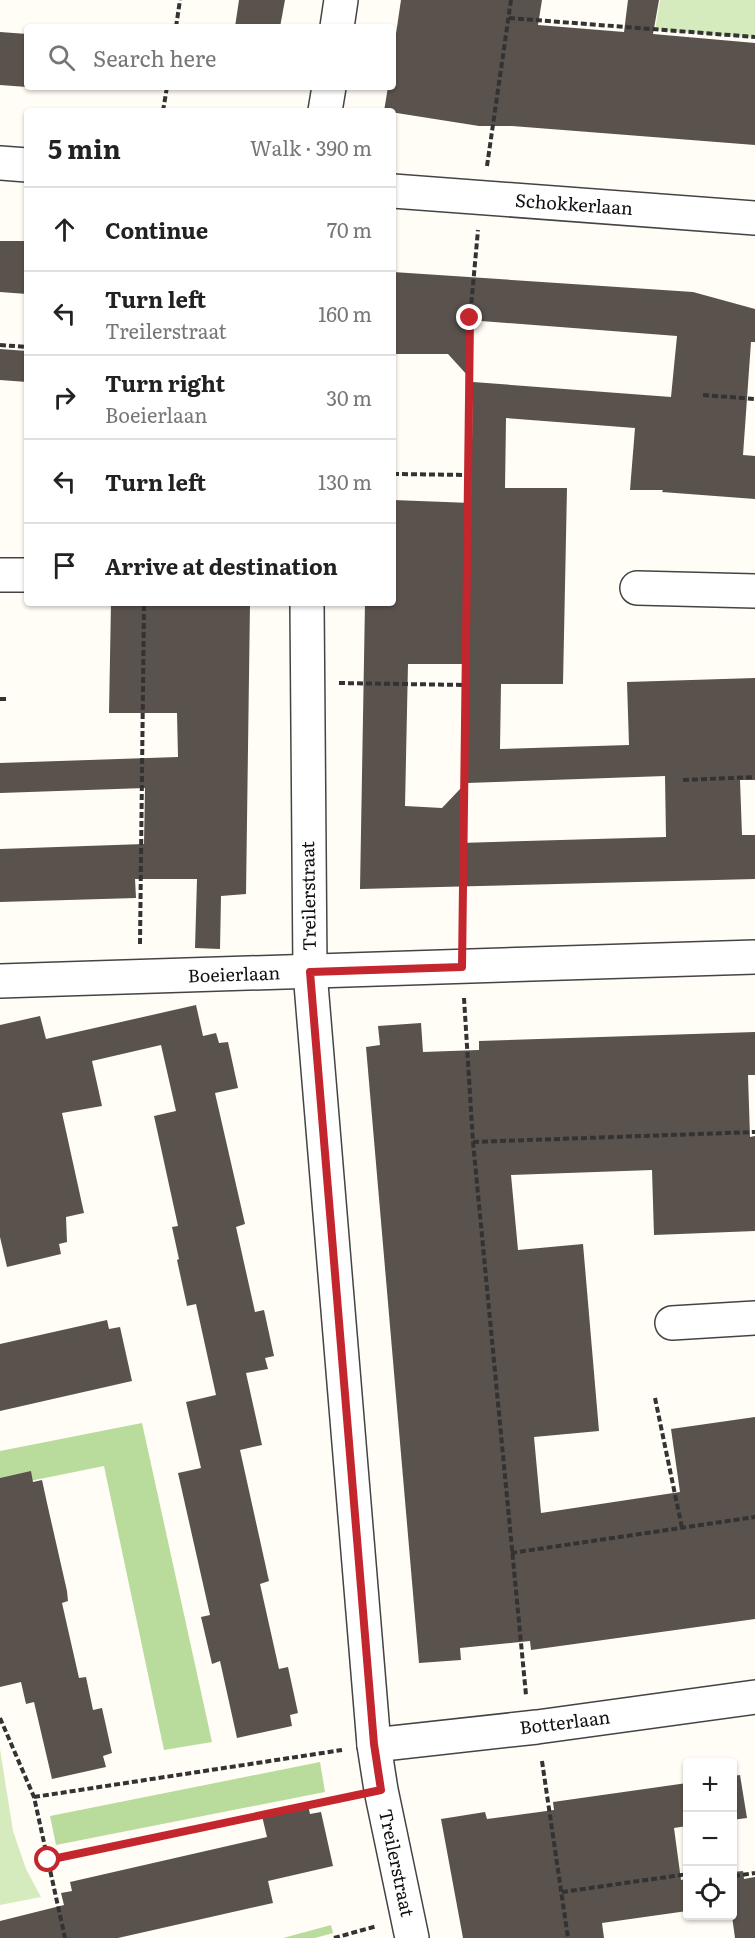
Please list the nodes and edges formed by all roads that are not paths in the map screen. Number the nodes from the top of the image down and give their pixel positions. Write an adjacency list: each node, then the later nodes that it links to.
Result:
1 (341, 0): 2 (street)
2 (337, 24)
3 (329, 90): 4 (street)
4 (326, 108)
5 (0, 163): 6 (street)
6 (24, 165)
7 (396, 191): 8 (street, Schokkerlaan)
8 (755, 218)
9 (0, 575): 10 (street)
10 (24, 575)
11 (637, 588): 12 (street)
12 (755, 591)
13 (307, 606): 15 (street, Treilerstraat)
14 (755, 957): 15 (street, Boeierlaan)
15 (310, 972): 16 (street, Boeierlaan); 20 (street, Treilerstraat)
16 (0, 981)
17 (755, 1318): 18 (street)
18 (672, 1323)
19 (755, 1697): 20 (street, Botterlaan)
20 (374, 1744): 21 (street, Treilerstraat)
21 (410, 1928)

